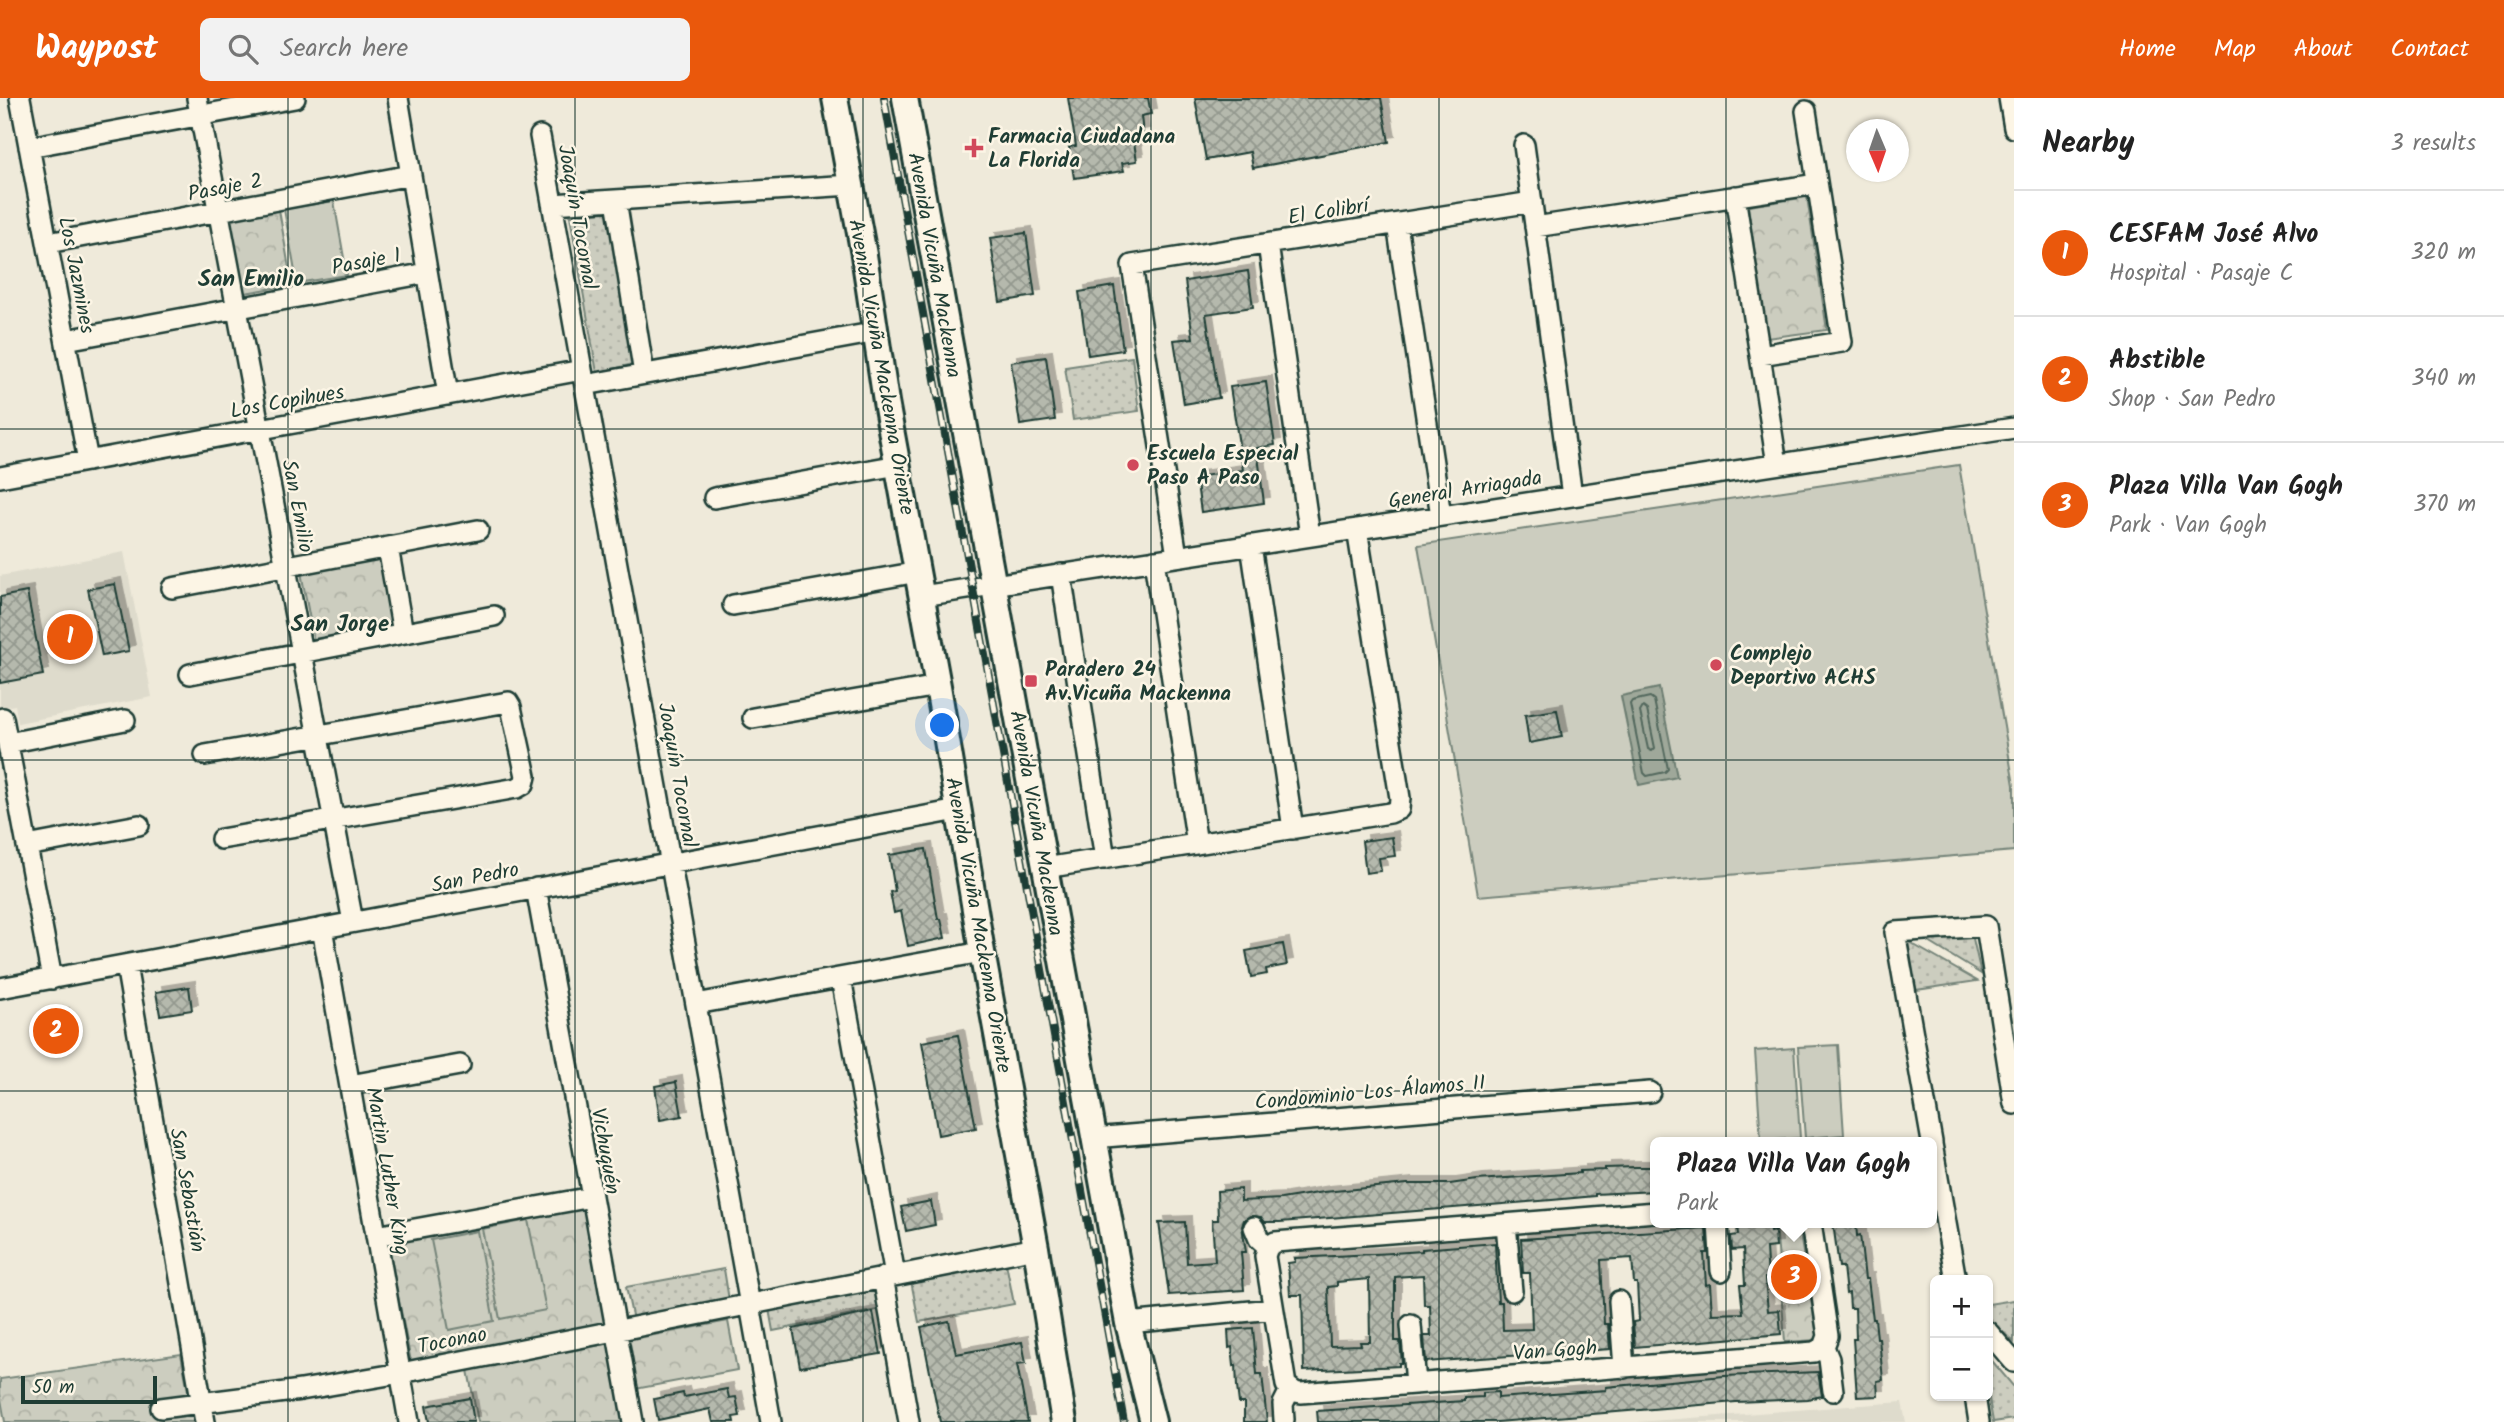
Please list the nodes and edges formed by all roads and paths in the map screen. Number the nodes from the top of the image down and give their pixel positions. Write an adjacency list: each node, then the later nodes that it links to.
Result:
1 (20, 98): 12 (street, Los Jazmines)
2 (295, 98): 7 (street)
3 (398, 98): 13 (street)
4 (835, 98): 15 (main road, Avenida Vicuña Mackenna Oriente)
5 (905, 98): 52 (main road, Avenida Vicuña Mackenna)
6 (2009, 98): 9 (street)
7 (199, 107): 12 (street); 20 (street, San Emilio)
8 (1806, 111): 14 (street)
9 (2014, 128)
10 (540, 136): 19 (street, Joaquín Tocornal)
11 (1524, 145): 18 (street)
12 (29, 147): 23 (street, Los Jazmines)
13 (411, 175): 20 (street, Pasaje 2); 25 (street)
14 (1817, 184): 16 (street); 29 (street)
15 (851, 185): 17 (street); 27 (main road, Avenida Vicuña Mackenna Oriente)
16 (1735, 196): 22 (street); 29 (street)
17 (616, 200): 19 (street); 30 (street, Joaquín Tocornal)
18 (1532, 202): 21 (street, El Colibrí); 22 (street)
19 (552, 204): 31 (street, Joaquín Tocornal)
20 (219, 211): 23 (street, Pasaje 2); 26 (street, San Emilio)
21 (1396, 224): 24 (street, El Colibrí); 41 (street)
22 (1535, 227): 39 (street)
23 (48, 243): 28 (street, Los Jazmines)
24 (1269, 244): 44 (street); 47 (street, El Colibrí)
25 (427, 273): 26 (street, Pasaje 1); 32 (street)
26 (237, 308): 28 (street, Pasaje 1); 34 (street, San Emilio)
27 (877, 332): 30 (street, Los Copihues); 37 (main road, Avenida Vicuña Mackenna Oriente)
28 (66, 340): 35 (street, Los Jazmines)
29 (1760, 355): 36 (street)
30 (644, 374): 31 (street, Los Copihues)
31 (583, 377): 32 (street, Los Copihues); 74 (street, Joaquín Tocornal)
32 (448, 395): 34 (street, Los Copihues)
33 (2014, 428): 36 (street, General Arriagada)
34 (260, 429): 35 (street, Los Copihues); 49 (street, San Emilio)
35 (88, 461): 38 (street, Los Copihues)
36 (1777, 464): 39 (street, General Arriagada)
37 (898, 465): 40 (street); 51 (main road, Avenida Vicuña Mackenna Oriente)
38 (0, 477)
39 (1572, 495): 41 (street, General Arriagada)
40 (715, 498)
41 (1441, 516): 42 (street, General Arriagada)
42 (1357, 529): 44 (street, General Arriagada); 69 (street)
43 (478, 530): 46 (street)
44 (1310, 536): 45 (street, General Arriagada)
45 (1251, 545): 47 (street, General Arriagada); 69 (street)
46 (388, 547): 49 (street); 56 (street)
47 (1177, 556): 48 (street, General Arriagada)
48 (1154, 560): 50 (street, General Arriagada); 71 (street)
49 (286, 566): 53 (street); 57 (street, San Emilio)
50 (1061, 574): 52 (street, General Arriagada); 73 (street)
51 (920, 584): 52 (street, General Arriagada); 54 (street, General Arriagada); 59 (main road, Avenida Vicuña Mackenna Oriente)
52 (994, 584): 75 (main road, Avenida Vicuña Mackenna)
53 (172, 588)
54 (733, 606)
55 (494, 616): 56 (street)
56 (403, 633): 57 (street)
57 (302, 653): 58 (street); 63 (street, San Emilio)
58 (190, 674)
59 (938, 686): 61 (street); 66 (main road, Avenida Vicuña Mackenna Oriente)
60 (1, 718): 64 (street)
61 (753, 718)
62 (125, 720): 64 (street)
63 (318, 735): 65 (street); 67 (street, San Emilio); 67 (street)
64 (8, 743): 72 (street)
65 (205, 755)
66 (958, 810): 74 (street, San Pedro); 79 (main road, Avenida Vicuña Mackenna Oriente)
67 (334, 820): 70 (street); 77 (street, San Emilio)
68 (139, 825): 72 (street)
69 (1293, 829): 71 (street)
70 (221, 839)
71 (1197, 844): 73 (street)
72 (27, 846): 82 (street)
73 (1105, 859): 75 (street)
74 (671, 863): 76 (street, San Pedro); 84 (street, Joaquín Tocornal)
75 (1045, 868): 90 (main road, Avenida Vicuña Mackenna)
76 (536, 888): 77 (street, San Pedro); 92 (street, Vichuquén)
77 (353, 922): 78 (street, San Pedro)
78 (322, 928): 80 (street, San Pedro); 86 (street, Martin Luther King)
79 (982, 952): 81 (street); 100 (main road, Avenida Vicuña Mackenna Oriente)
80 (126, 965): 82 (street, San Pedro); 120 (street, San Sebastián)
81 (841, 978): 84 (street); 103 (street)
82 (52, 979): 83 (street, San Pedro)
83 (0, 988)
84 (696, 1004): 106 (street, Joaquín Tocornal)
85 (460, 1065): 86 (street)
86 (350, 1085): 98 (street, Martin Luther King)
87 (1650, 1092): 90 (street, Condominio Los Álamos II)
88 (2014, 1104): 89 (street)
89 (1931, 1137)
90 (1093, 1138): 108 (main road, Avenida Vicuña Mackenna)
91 (1937, 1172): 102 (street)
92 (592, 1197): 98 (street); 110 (street, Vichuquén)
93 (1650, 1212): 94 (street)
94 (1506, 1224): 99 (street); 104 (street)
95 (1254, 1227): 99 (street)
96 (1718, 1228): 101 (street)
97 (1812, 1228): 112 (street)
98 (376, 1236): 115 (street, Martin Luther King)
99 (1268, 1247): 107 (street)
100 (1036, 1248): 103 (street, Toconao); 128 (main road, Avenida Vicuña Mackenna Oriente)
101 (1721, 1271)
102 (1955, 1275)
103 (889, 1276): 106 (street, Toconao); 127 (street)
104 (1512, 1290)
105 (1619, 1301): 114 (street)
106 (750, 1304): 110 (street, Toconao); 126 (street, Joaquín Tocornal)
107 (1272, 1309): 108 (street); 117 (street)
108 (1128, 1323): 129 (main road, Avenida Vicuña Mackenna)
109 (1411, 1325): 116 (street)
110 (616, 1330): 115 (street, Toconao); 125 (street, Vichuquén)
111 (1993, 1338): 113 (street)
112 (1824, 1347): 114 (street, Van Gogh); 118 (street)
113 (2014, 1362)
114 (1624, 1368): 116 (street, Van Gogh)
115 (401, 1373): 120 (street, Toconao); 124 (street, Martin Luther King)
116 (1416, 1384): 117 (street, Van Gogh)
117 (1290, 1390): 122 (street)
118 (1833, 1391)
119 (1976, 1401): 130 (street)
120 (201, 1402): 121 (street, Toconao); 123 (street, San Sebastián)
121 (161, 1408)
122 (1284, 1420)
123 (205, 1422)
124 (410, 1422)
125 (632, 1422)
126 (771, 1422)
127 (909, 1422)
128 (1064, 1422)
129 (1153, 1422)
130 (1979, 1422)

